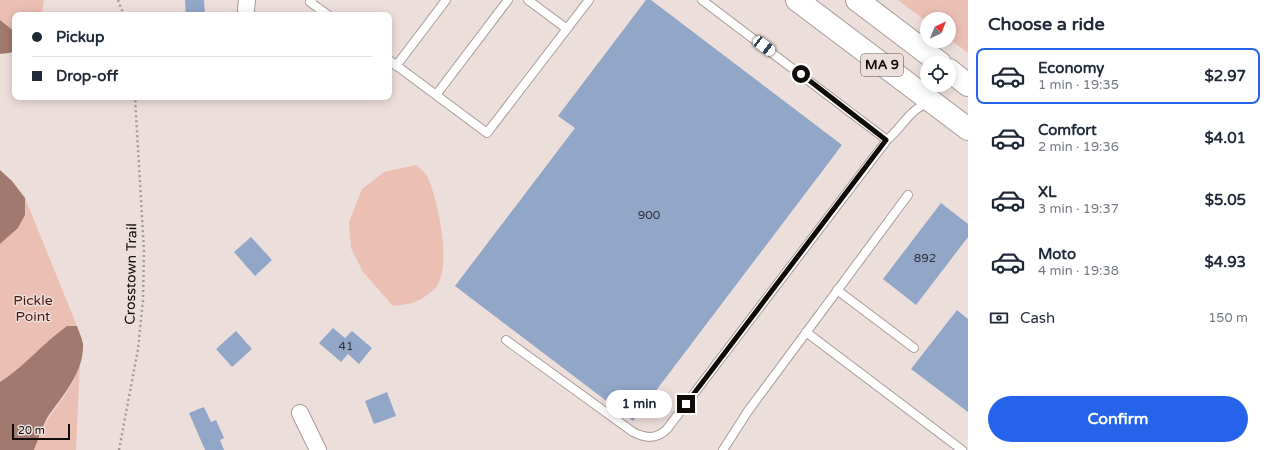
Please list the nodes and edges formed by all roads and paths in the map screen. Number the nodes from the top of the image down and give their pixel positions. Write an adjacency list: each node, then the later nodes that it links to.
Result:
1 (118, 0): 10 (path)
2 (312, 0): 11 (lane)
3 (446, 0): 15 (lane)
4 (508, 0): 18 (lane)
5 (528, 0): 12 (lane)
6 (589, 0): 12 (lane)
7 (702, 0): 22 (lane)
8 (797, 0): 20 (highway, MA 9)
9 (858, 0): 13 (highway, MA 9)
10 (123, 12)
11 (324, 12)
12 (567, 30): 18 (lane)
13 (931, 56)
14 (392, 63): 15 (lane)
15 (396, 66): 18 (lane)
16 (956, 76): 17 (highway)
17 (968, 85)
18 (436, 95)
19 (135, 100): 29 (path, Crosstown Trail)
20 (933, 103): 21 (highway, MA 9); 22 (lane)
21 (968, 129)
22 (886, 140): 26 (lane)
23 (908, 195): 24 (lane)
24 (837, 290): 25 (lane); 27 (lane)
25 (806, 332): 31 (lane); 32 (lane)
26 (506, 340)
27 (914, 348)
28 (300, 413): 30 (street)
29 (119, 450)
30 (318, 450)
31 (723, 450)
32 (962, 450)

